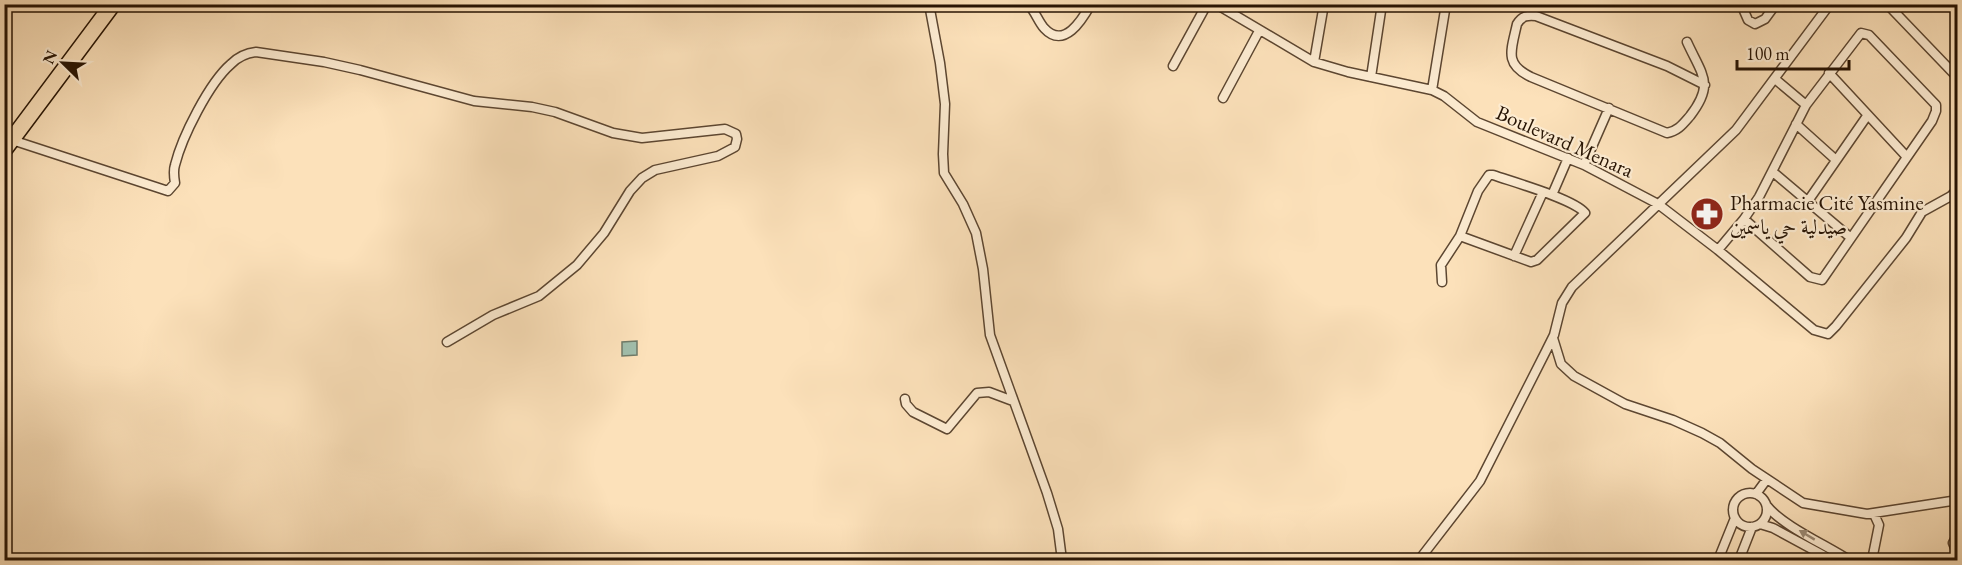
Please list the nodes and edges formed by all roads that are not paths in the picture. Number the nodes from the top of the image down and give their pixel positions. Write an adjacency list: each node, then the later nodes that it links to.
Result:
1 (113, 4): 29 (highway)
2 (928, 4): 48 (street)
3 (1091, 4): 13 (street)
4 (1208, 4): 17 (street)
5 (1216, 4): 14 (street, Boulevard Menara)
6 (1324, 4): 16 (street)
7 (1382, 4): 19 (street)
8 (1446, 4): 23 (street)
9 (1740, 4): 10 (street)
10 (1776, 4)
11 (1830, 4): 21 (street)
12 (1887, 4): 20 (street)
13 (1029, 5)
14 (1259, 31): 16 (street, Boulevard Menara); 24 (street)
15 (1687, 42): 22 (street)
16 (1314, 62): 19 (street, Boulevard Menara)
17 (1173, 66)
18 (1829, 74): 25 (street); 27 (street); 30 (street)
19 (1371, 77): 23 (street, Boulevard Menara)
20 (1958, 78)
21 (1775, 79): 25 (street); 38 (street)
22 (1705, 85): 26 (street); 26 (street)
23 (1432, 90): 31 (street, Boulevard Menara)
24 (1224, 98)
25 (1806, 105): 28 (street)
26 (1609, 108): 33 (street)
27 (1867, 116): 30 (street); 32 (street)
28 (1796, 124): 32 (street); 34 (street)
29 (8, 145): 46 (street)
30 (1906, 156): 41 (street)
31 (1568, 158): 33 (street, Boulevard Menara); 36 (street)
32 (1836, 160): 37 (street)
33 (1584, 165): 38 (street, Boulevard Menara)
34 (1773, 172): 37 (street); 39 (street)
35 (1958, 189): 42 (street, Boulevard Menara)
36 (1547, 194): 40 (street); 43 (street); 43 (street)
37 (1808, 201): 41 (street)
38 (1658, 204): 42 (street, Boulevard Menara); 45 (street)
39 (1744, 219): 41 (street); 42 (street)
40 (1460, 236): 43 (street); 44 (street)
41 (1851, 238)
42 (1718, 250)
43 (1514, 256)
44 (1442, 282)
45 (1552, 338): 49 (street); 59 (street)
46 (447, 342)
47 (905, 399): 48 (street)
48 (1013, 401): 58 (street)
49 (1767, 479): 50 (street); 53 (street)
50 (1756, 494): 52 (street); 54 (street)
51 (1958, 500): 53 (street)
52 (1767, 506): 55 (street); 63 (street, one-way to 52)
53 (1874, 514): 64 (street)
54 (1735, 518): 55 (street); 60 (street)
55 (1756, 526): 61 (street); 62 (street)
56 (1958, 534): 57 (street)
57 (1958, 555)
58 (1062, 561)
59 (1419, 561)
60 (1718, 561)
61 (1739, 561)
62 (1832, 561)
63 (1850, 561)
64 (1872, 561)

